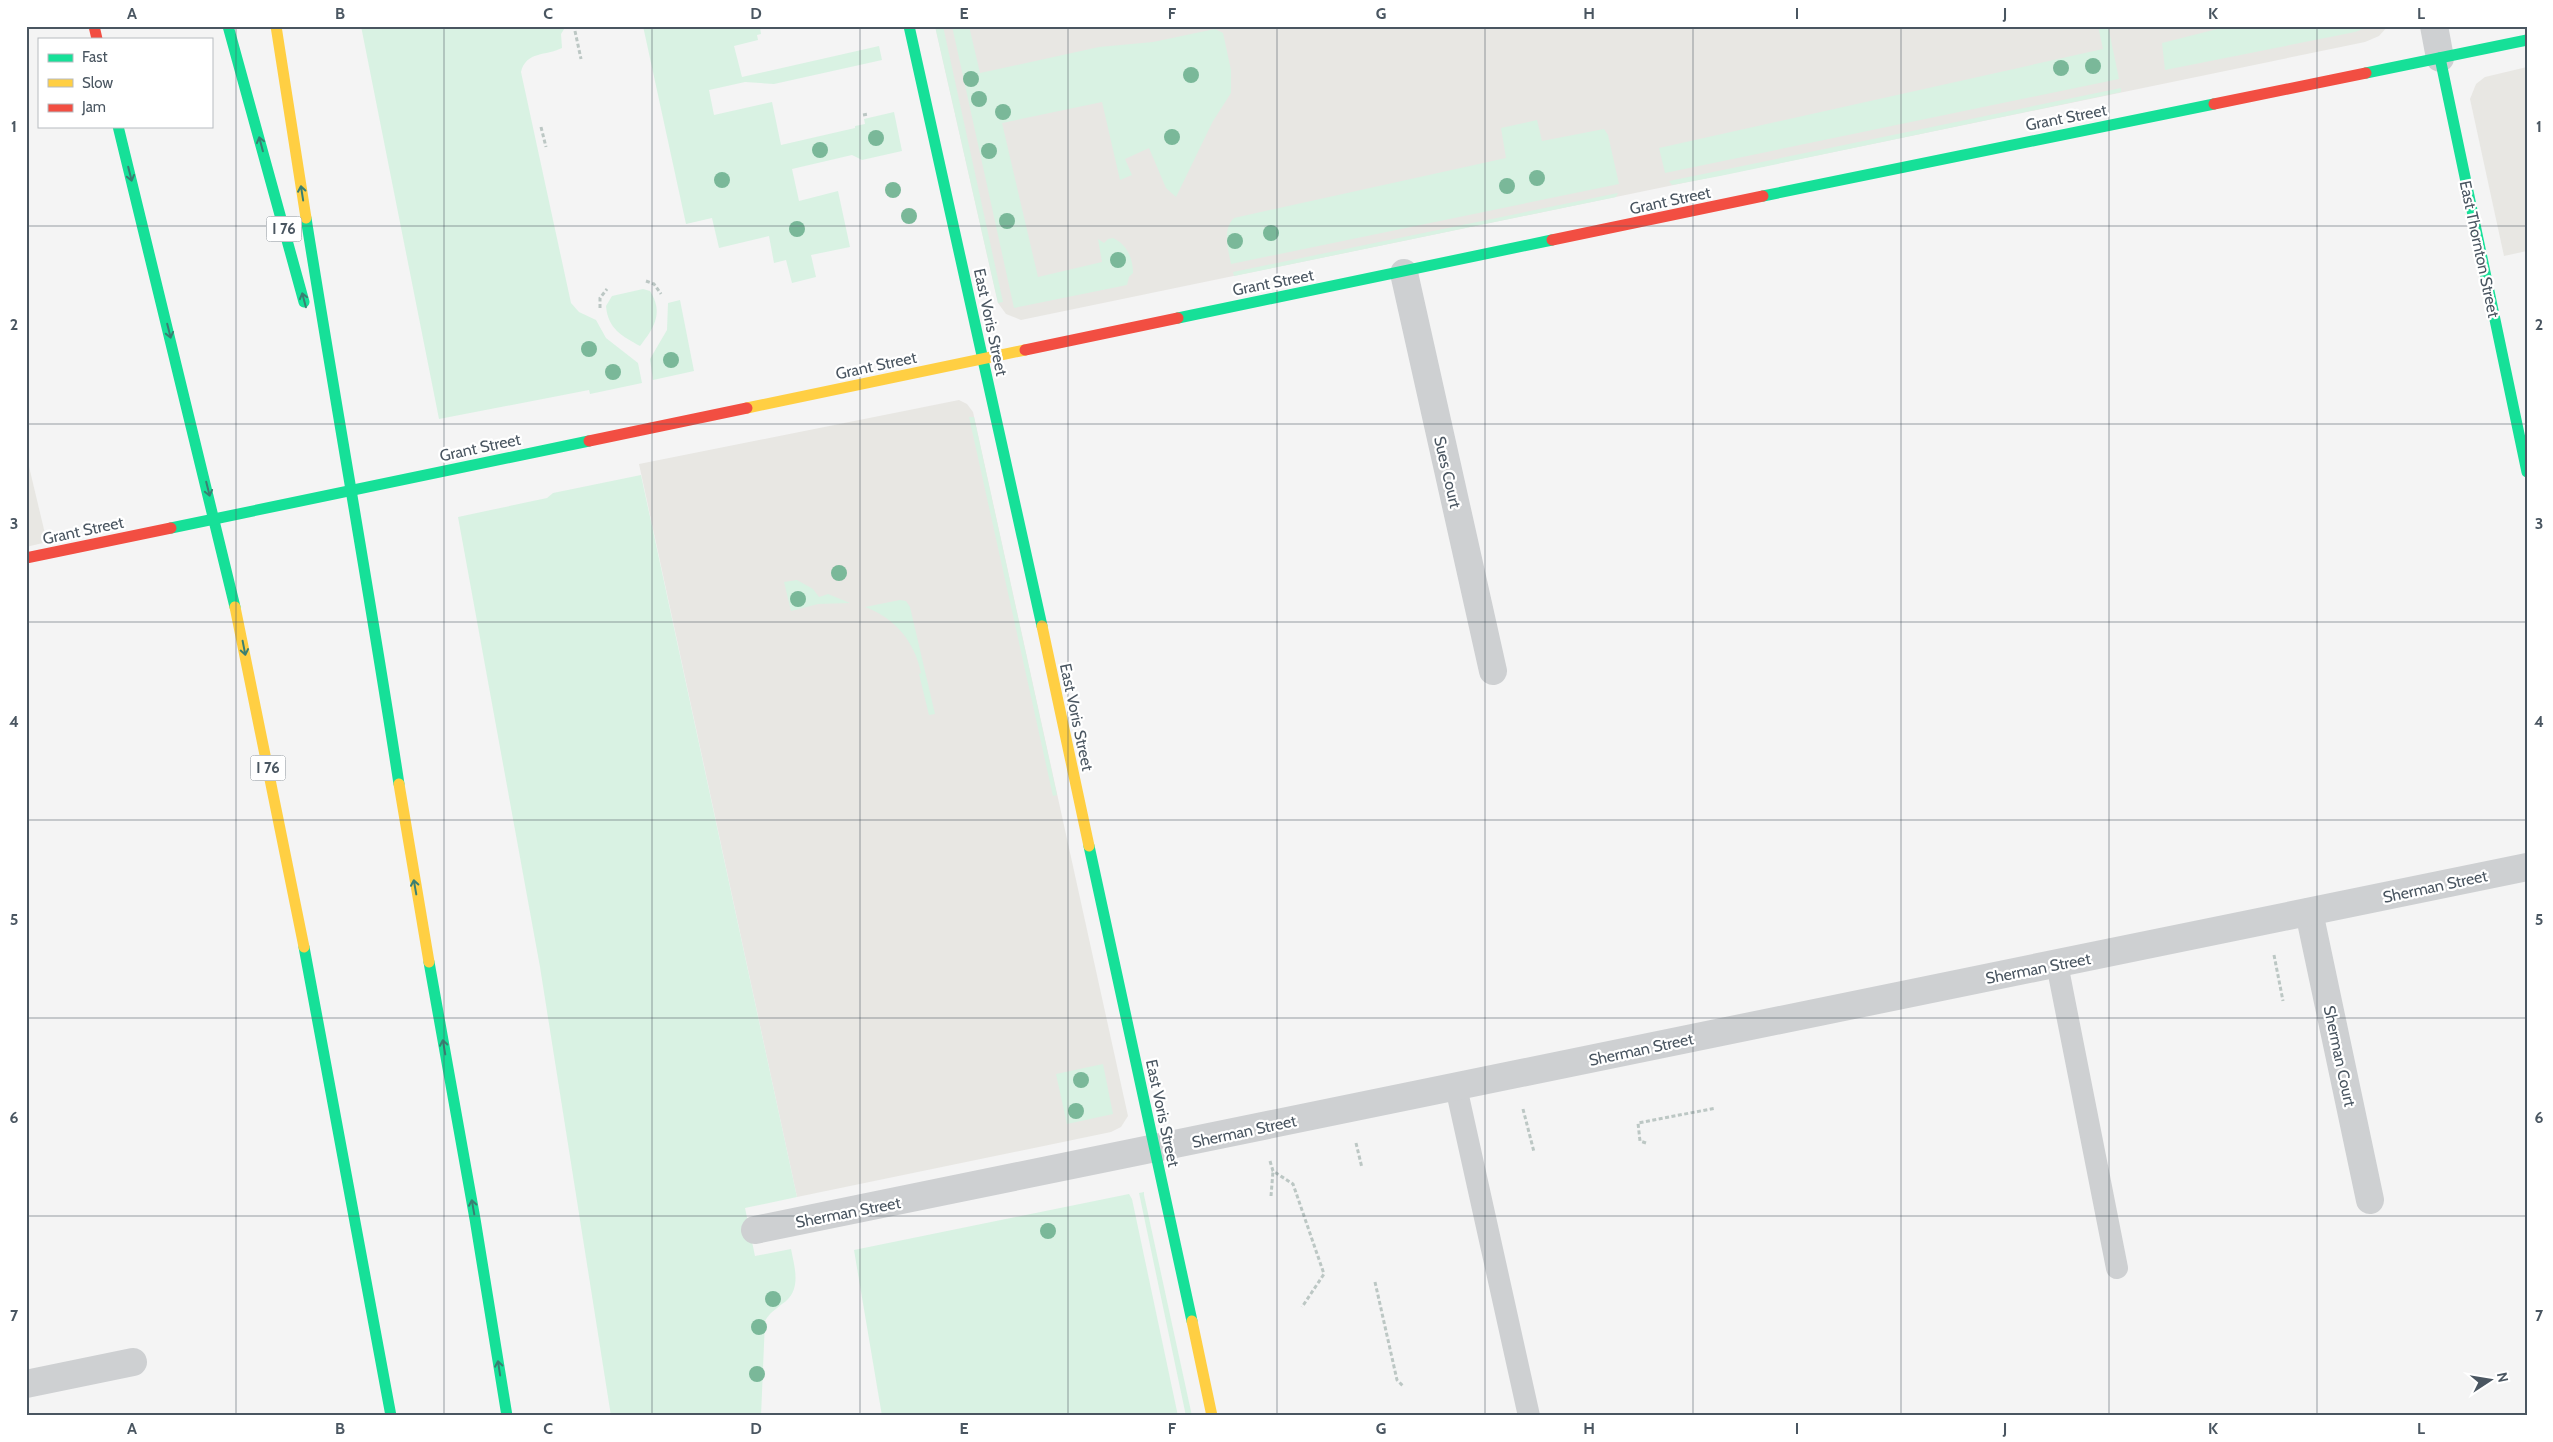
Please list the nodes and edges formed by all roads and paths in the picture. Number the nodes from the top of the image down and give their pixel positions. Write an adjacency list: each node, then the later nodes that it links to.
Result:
1 (228, 26): 19 (main road, I 76, one-way to 1)
2 (276, 26): 22 (main road, one-way to 2)
3 (909, 26): 21 (main road, East Voris Street)
4 (2434, 26): 7 (street, East Thornton Street)
5 (574, 31): 8 (path)
6 (2527, 40): 7 (main road, Grant Street)
7 (2440, 58): 14 (main road, Grant Street); 23 (main road, East Thornton Street)
8 (580, 59)
9 (868, 114): 10 (path)
10 (863, 115)
11 (541, 127): 13 (path)
12 (118, 128): 50 (main road, I 76, one-way to 50)
13 (546, 147)
14 (1404, 272): 21 (main road, Grant Street); 25 (street, Sues Court)
15 (646, 281): 17 (path)
16 (607, 289): 18 (path)
17 (661, 294)
18 (600, 308)
19 (306, 309)
20 (311, 328): 22 (main road)
21 (982, 359): 24 (main road, Grant Street); 36 (main road, East Voris Street)
22 (340, 432): 51 (main road, one-way to 22)
23 (2527, 472)
24 (26, 558)
25 (1493, 671)
26 (2527, 867): 27 (street, Sherman Street)
27 (2309, 912): 29 (street, Sherman Street); 42 (street, Sherman Court)
28 (2274, 952): 30 (path)
29 (2057, 964): 31 (street, Sherman Street); 44 (lane)
30 (2283, 1001)
31 (1456, 1087): 36 (street, Sherman Street); 53 (lane)
32 (1522, 1108): 37 (path)
33 (1716, 1108): 35 (path)
34 (1356, 1143): 39 (path)
35 (1646, 1143)
36 (1154, 1149): 43 (street, Sherman Street); 52 (main road, East Voris Street)
37 (1534, 1152)
38 (1270, 1161): 40 (path)
39 (1362, 1168)
40 (1273, 1171): 41 (path); 46 (path)
41 (1271, 1196)
42 (2370, 1200)
43 (755, 1230)
44 (2117, 1268)
45 (1375, 1282): 49 (path)
46 (1302, 1307)
47 (133, 1362): 48 (street)
48 (26, 1384)
49 (1404, 1387)
50 (391, 1416)
51 (507, 1416)
52 (1212, 1416)
53 (1529, 1416)

